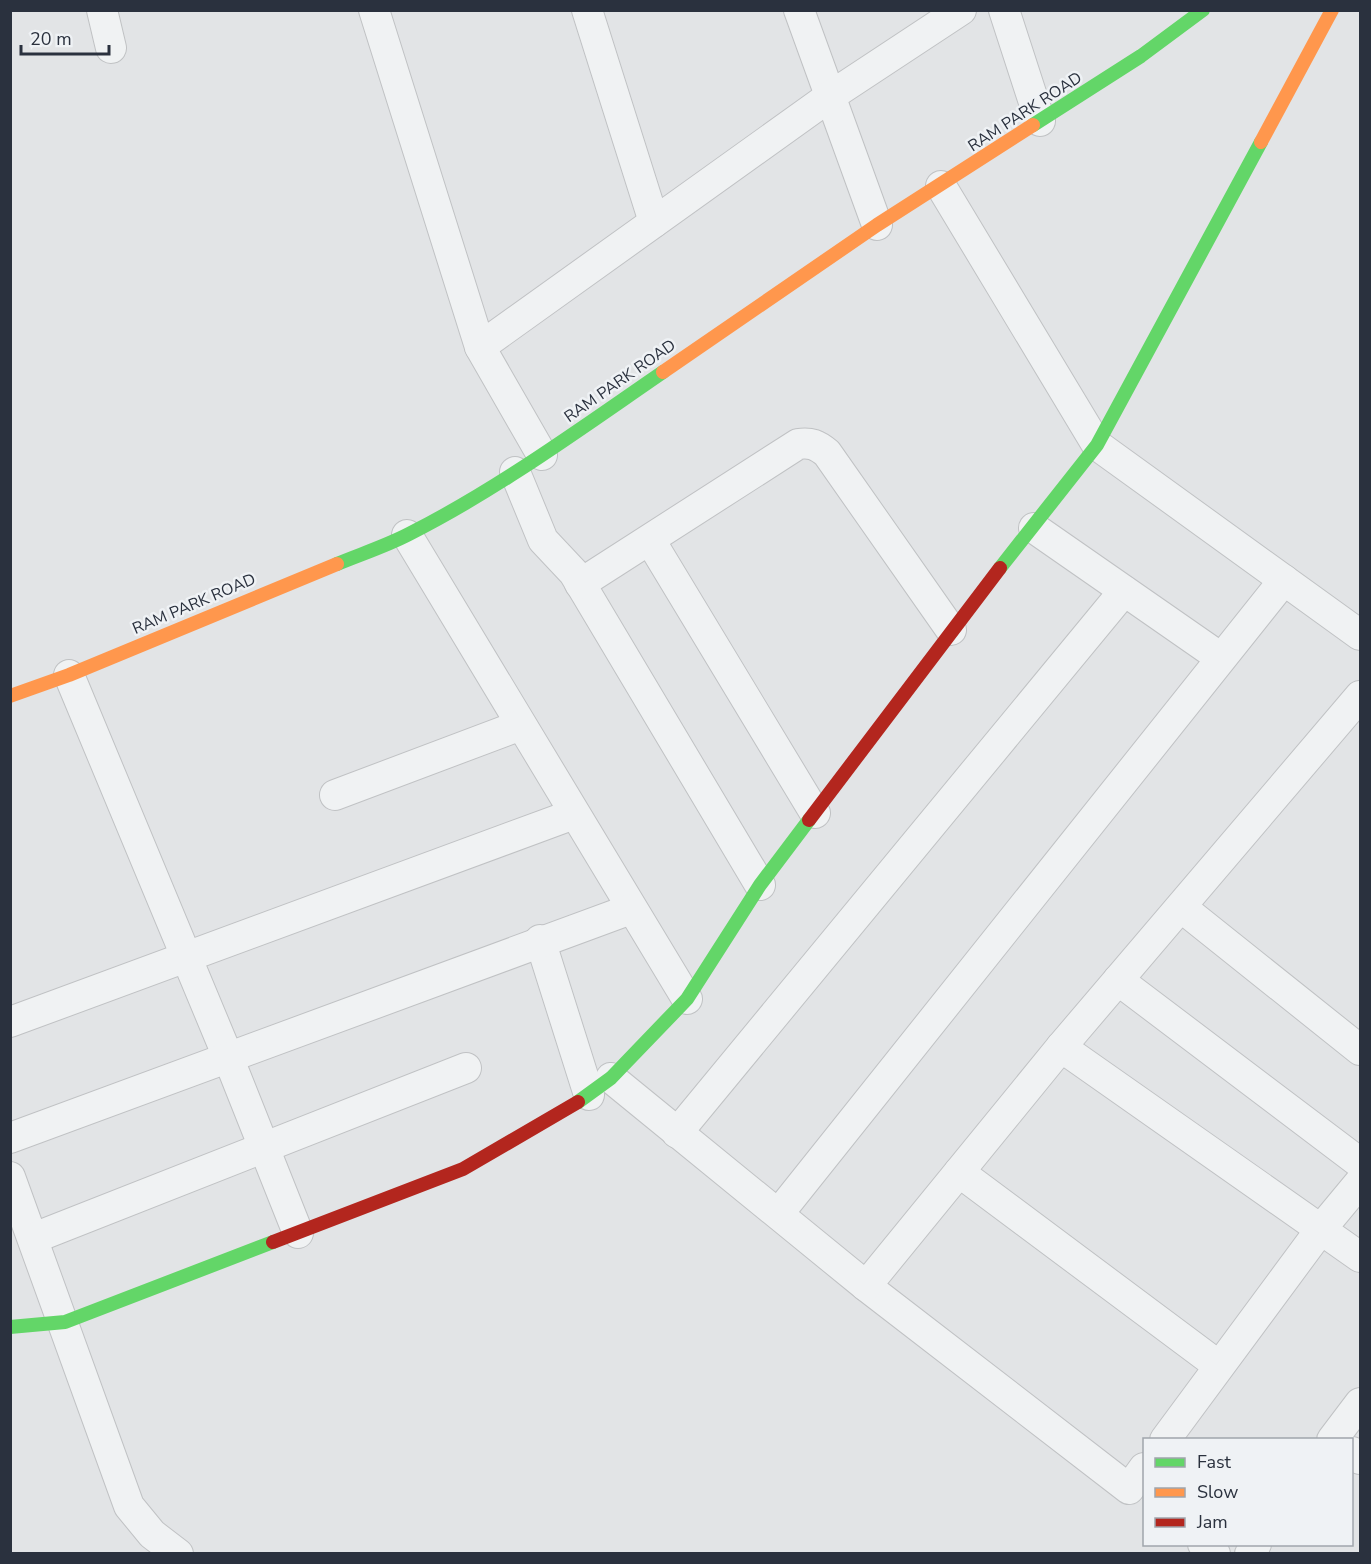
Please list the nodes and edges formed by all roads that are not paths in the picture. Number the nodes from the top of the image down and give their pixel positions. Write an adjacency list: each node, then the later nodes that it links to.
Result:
1 (102, 10): 9 (street)
2 (374, 10): 15 (street)
3 (586, 10): 13 (street)
4 (799, 10): 10 (street)
5 (961, 10): 10 (street)
6 (1004, 10): 11 (street)
7 (1203, 10): 11 (street, RAM PARK ROAD)
8 (1332, 10): 16 (street)
9 (111, 48)
10 (829, 97): 13 (street); 14 (street)
11 (1040, 121): 12 (street, RAM PARK ROAD)
12 (941, 186): 14 (street, RAM PARK ROAD); 16 (street)
13 (654, 222): 15 (street)
14 (877, 225): 17 (street, RAM PARK ROAD)
15 (480, 347): 17 (street)
16 (1097, 445): 19 (street); 22 (street)
17 (542, 455): 18 (street, RAM PARK ROAD)
18 (515, 472): 20 (street, RAM PARK ROAD); 23 (street)
19 (1034, 528): 24 (street); 25 (street)
20 (407, 535): 28 (street, RAM PARK ROAD); 31 (street)
21 (650, 540): 23 (street); 25 (street); 33 (street)
22 (1284, 580): 26 (street); 27 (street)
23 (580, 584): 35 (street)
24 (1125, 591): 27 (street); 48 (street)
25 (951, 630): 33 (street)
26 (1360, 635)
27 (1221, 658): 55 (street)
28 (69, 675): 29 (street, RAM PARK ROAD); 39 (street)
29 (10, 696)
30 (1360, 696): 36 (street)
31 (520, 725): 32 (street); 34 (street)
32 (335, 795)
33 (815, 813): 35 (street)
34 (574, 814): 37 (street); 39 (street)
35 (760, 885): 41 (street)
36 (1181, 907): 40 (street); 44 (street)
37 (630, 909): 38 (street); 41 (street)
38 (540, 940): 45 (street); 47 (street)
39 (186, 957): 42 (street); 45 (street)
40 (1118, 980): 43 (street); 51 (street)
41 (687, 999): 47 (street)
42 (10, 1022)
43 (1061, 1047): 52 (street); 56 (street)
44 (1360, 1050)
45 (228, 1057): 49 (street); 50 (street)
46 (466, 1068): 50 (street)
47 (600, 1087): 48 (street); 57 (street)
48 (677, 1133): 55 (street)
49 (10, 1138)
50 (263, 1147): 57 (street); 58 (street)
51 (1360, 1163)
52 (958, 1172): 60 (street); 63 (street)
53 (10, 1177): 58 (street)
54 (1360, 1182): 56 (street)
55 (779, 1213): 60 (street)
56 (1321, 1229): 59 (street); 63 (street)
57 (298, 1233): 61 (street)
58 (34, 1238): 61 (street)
59 (1360, 1257)
60 (866, 1286): 67 (street)
61 (64, 1322): 62 (street); 68 (street)
62 (10, 1327)
63 (1219, 1366): 65 (street)
64 (1360, 1403): 66 (street)
65 (1166, 1438)
66 (1340, 1438)
67 (1139, 1486)
68 (177, 1554)

